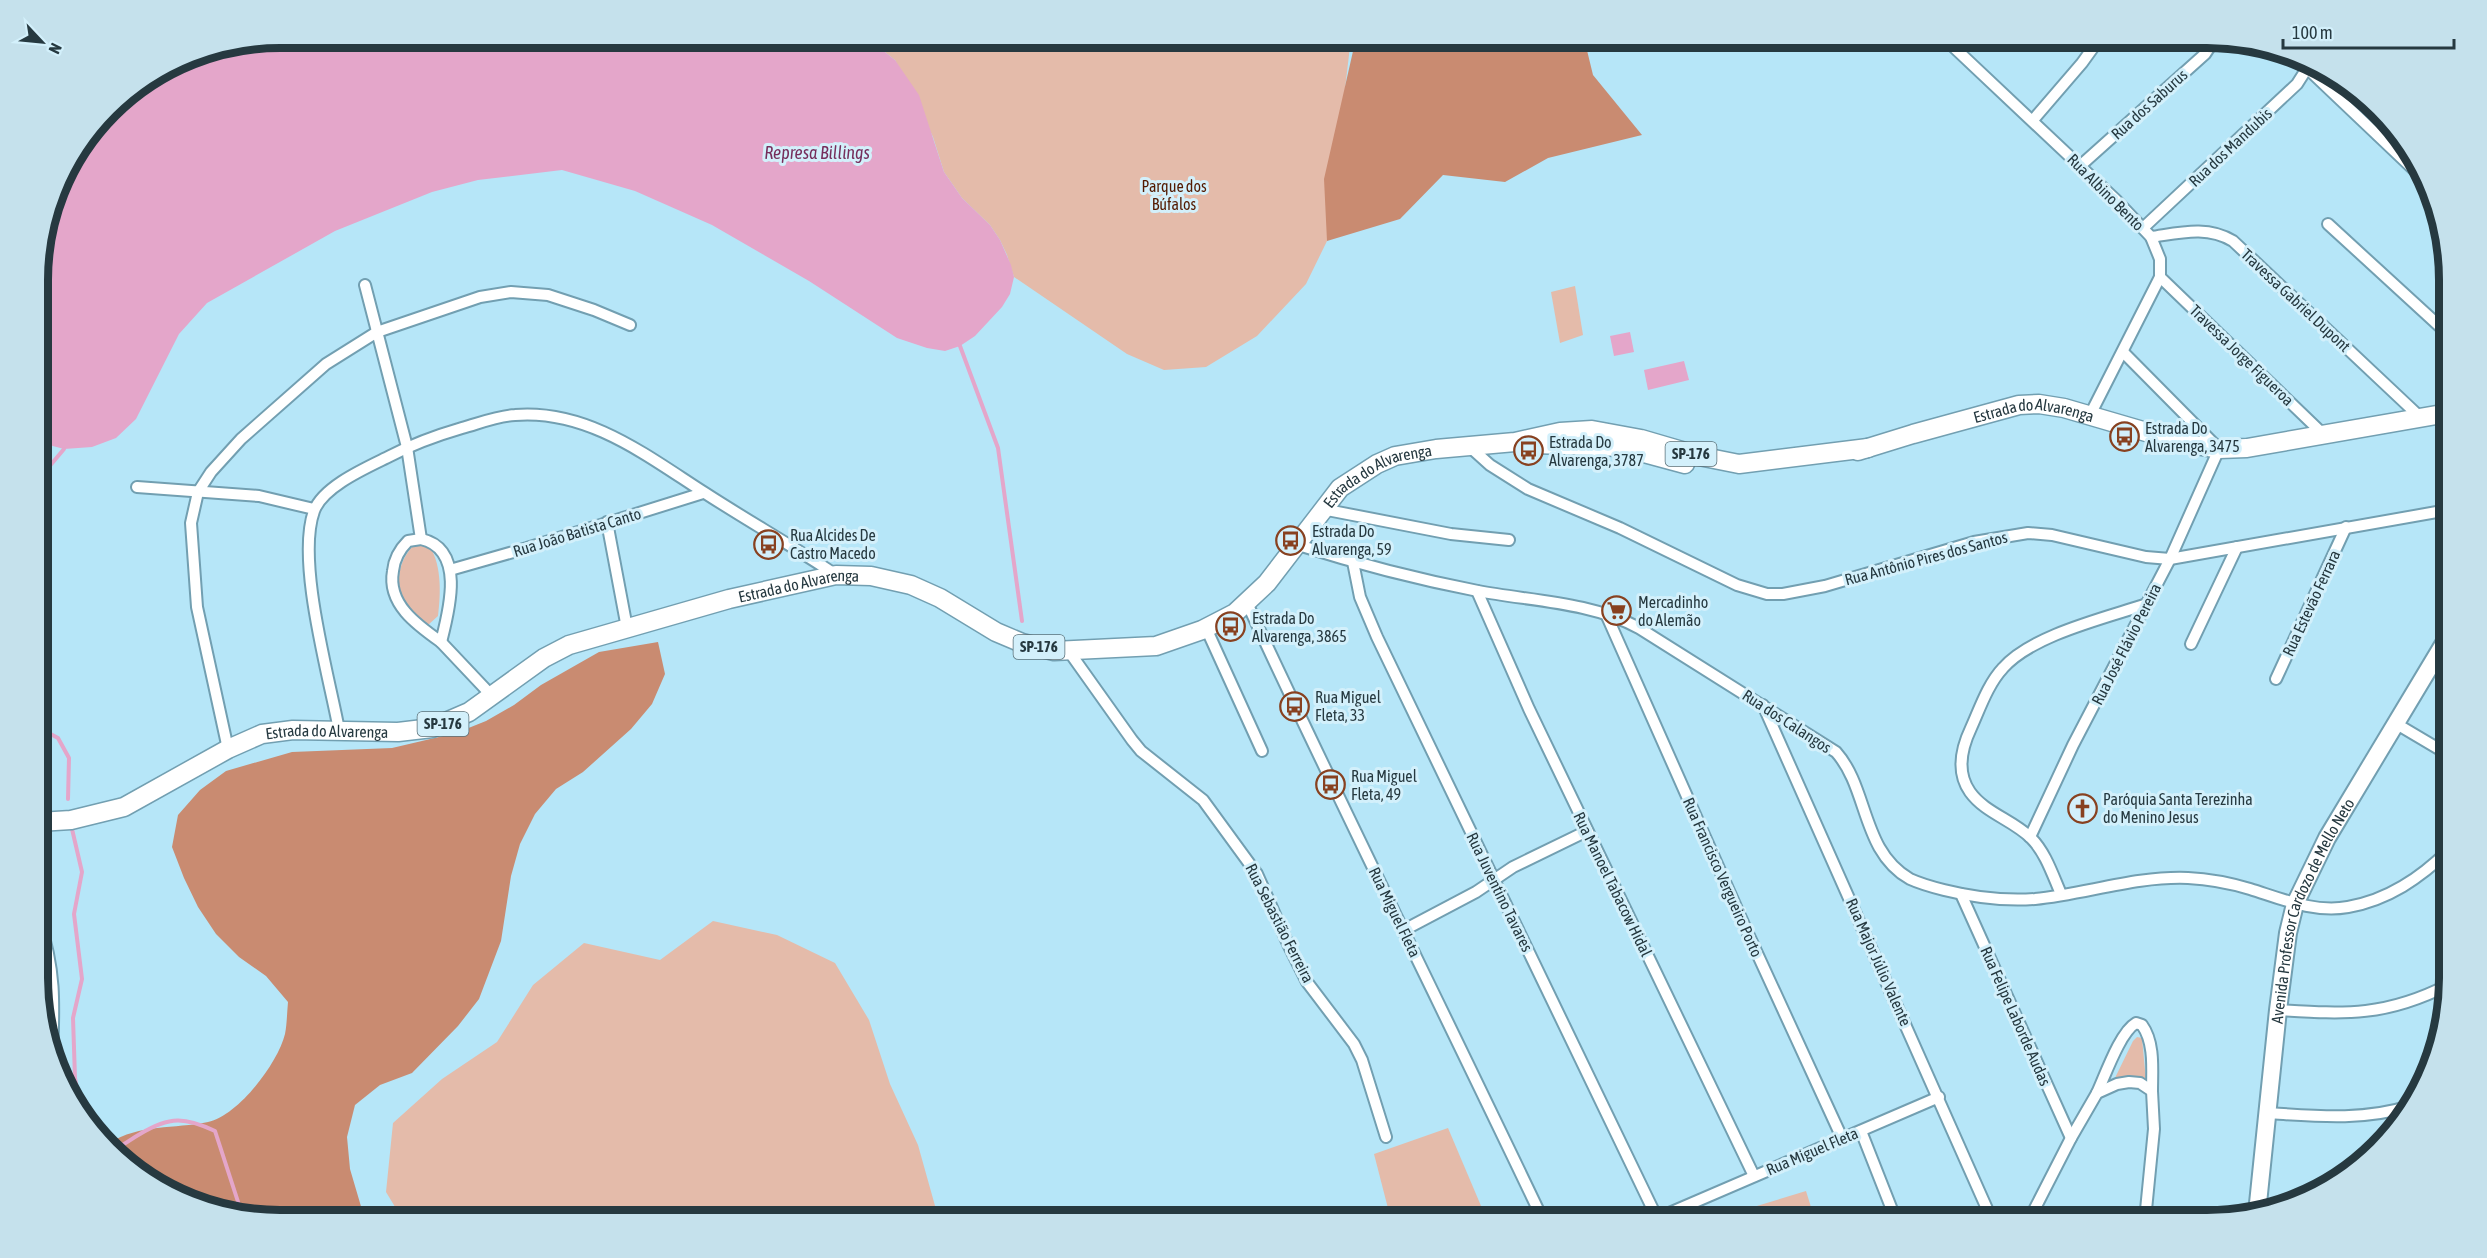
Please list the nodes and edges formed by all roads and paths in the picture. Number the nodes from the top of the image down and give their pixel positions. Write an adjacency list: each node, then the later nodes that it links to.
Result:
1 (1955, 48): 6 (street, Rua Albino Bento)
2 (2093, 48): 6 (street)
3 (2209, 48): 10 (street, Rua dos Saburus)
4 (2306, 71): 12 (street, Rua dos Mandubis)
5 (2324, 80): 8 (street)
6 (2032, 120): 10 (street, Rua Albino Bento)
7 (2386, 133): 8 (street)
8 (2378, 135): 9 (street)
9 (2408, 164)
10 (2080, 166): 12 (street, Rua Albino Bento)
11 (2328, 224): 16 (street)
12 (2147, 232): 13 (street, Rua Albino Bento); 21 (street, Travessa Gabriel Dupont)
13 (2160, 277): 18 (street); 22 (street, Travessa Jorge Figueroa)
14 (365, 285): 17 (street)
15 (630, 326): 17 (street)
16 (2439, 326)
17 (377, 332): 23 (street); 27 (street)
18 (2123, 352): 20 (street); 25 (street)
19 (2439, 414): 21 (main road, Estrada do Alvarenga / SP-176)
20 (2090, 415): 24 (main road, Estrada do Alvarenga / SP-176); 25 (main road, Estrada do Alvarenga / SP-176)
21 (2420, 417): 22 (main road, Estrada do Alvarenga / SP-176)
22 (2323, 434): 25 (main road, Estrada do Alvarenga / SP-176)
23 (407, 447): 28 (street); 29 (street); 34 (street)
24 (1470, 447): 30 (main road, Estrada do Alvarenga / SP-176); 38 (street, Rua Antônio Pires dos Santos)
25 (2219, 449): 38 (street, Rua José Flávio Pereira)
26 (137, 487): 27 (street)
27 (198, 492): 29 (street); 57 (street)
28 (704, 493): 32 (street, Rua João Batista Canto); 41 (street)
29 (315, 509): 56 (street)
30 (1322, 509): 35 (street); 36 (main road, Estrada do Alvarenga / SP-176)
31 (2439, 512): 33 (street, Rua Antônio Pires dos Santos)
32 (607, 522): 40 (street, Rua João Batista Canto); 46 (street)
33 (2346, 527): 37 (street, Rua Antônio Pires dos Santos); 52 (street, Rua Estevão Ferrara)
34 (421, 539): 40 (street); 48 (street)
35 (1509, 540)
36 (1295, 544): 39 (street, Rua dos Calangos); 43 (main road, Estrada do Alvarenga / SP-176)
37 (2237, 547): 38 (street, Rua Antônio Pires dos Santos); 49 (street)
38 (2170, 559): 44 (street, Rua José Flávio Pereira)
39 (1353, 562): 42 (street, Rua dos Calangos); 64 (street, Rua Juventino Tavares)
40 (450, 570): 48 (street)
41 (836, 575): 46 (main road, Estrada do Alvarenga / SP-176); 50 (main road, Estrada do Alvarenga / SP-176)
42 (1477, 591): 45 (street, Rua dos Calangos); 61 (street, Rua Manoel Tabacow Hidal)
43 (1247, 603): 47 (main road, Estrada do Alvarenga / SP-176); 68 (street, Rua Miguel Fleta)
44 (2147, 604): 62 (street, Rua José Flávio Pereira); 62 (street)
45 (1606, 614): 54 (street, Rua dos Calangos); 80 (street, Rua Francisco Vergueiro Porto)
46 (627, 628): 53 (main road, Estrada do Alvarenga / SP-176)
47 (1206, 628): 50 (main road, Estrada do Alvarenga / SP-176); 59 (street)
48 (441, 642): 53 (street)
49 (2191, 644)
50 (1068, 650): 79 (street, Rua Sebastião Ferreira)
51 (2439, 651): 55 (main road, Avenida Professor Cardozo de Mello Neto)
52 (2276, 679)
53 (492, 696): 56 (main road, Estrada do Alvarenga / SP-176)
54 (1763, 705): 65 (street, Rua dos Calangos); 75 (street, Rua Major Júlio Valente)
55 (2395, 723): 58 (street); 67 (main road, Avenida Professor Cardozo de Mello Neto)
56 (339, 730): 57 (main road, Estrada do Alvarenga / SP-176)
57 (228, 749): 60 (main road, Estrada do Alvarenga / SP-176)
58 (2439, 749)
59 (1262, 751)
60 (48, 821)
61 (1587, 831): 64 (street); 82 (street, Rua Manoel Tabacow Hidal)
62 (2030, 837): 66 (street)
63 (2439, 858): 67 (street, Rua dos Calangos)
64 (1494, 879): 68 (street); 85 (street, Rua Juventino Tavares)
65 (1961, 894): 66 (street, Rua dos Calangos); 81 (street, Rua Felipe Laborde Audas)
66 (2061, 894): 67 (street, Rua dos Calangos)
67 (2295, 904): 71 (main road, Avenida Professor Cardozo de Mello Neto)
68 (1404, 930): 84 (street, Rua Miguel Fleta)
69 (48, 946): 72 (street)
70 (2439, 989): 71 (street)
71 (2278, 1010): 77 (main road, Avenida Professor Cardozo de Mello Neto)
72 (53, 1026)
73 (2152, 1091): 74 (street); 74 (street); 90 (street)
74 (2097, 1093): 81 (street)
75 (1939, 1097): 78 (street, Rua Miguel Fleta); 88 (street, Rua Major Júlio Valente)
76 (2399, 1109): 77 (street)
77 (2267, 1113): 83 (main road, Avenida Professor Cardozo de Mello Neto)
78 (1861, 1131): 80 (street, Rua Miguel Fleta); 87 (street)
79 (1386, 1137)
80 (1842, 1138): 82 (street, Rua Miguel Fleta)
81 (2071, 1138): 89 (street)
82 (1754, 1176): 86 (street, Rua Miguel Fleta)
83 (2257, 1205)
84 (1538, 1210)
85 (1651, 1210)
86 (1676, 1210)
87 (1892, 1210)
88 (1988, 1210)
89 (2034, 1210)
90 (2146, 1210)

